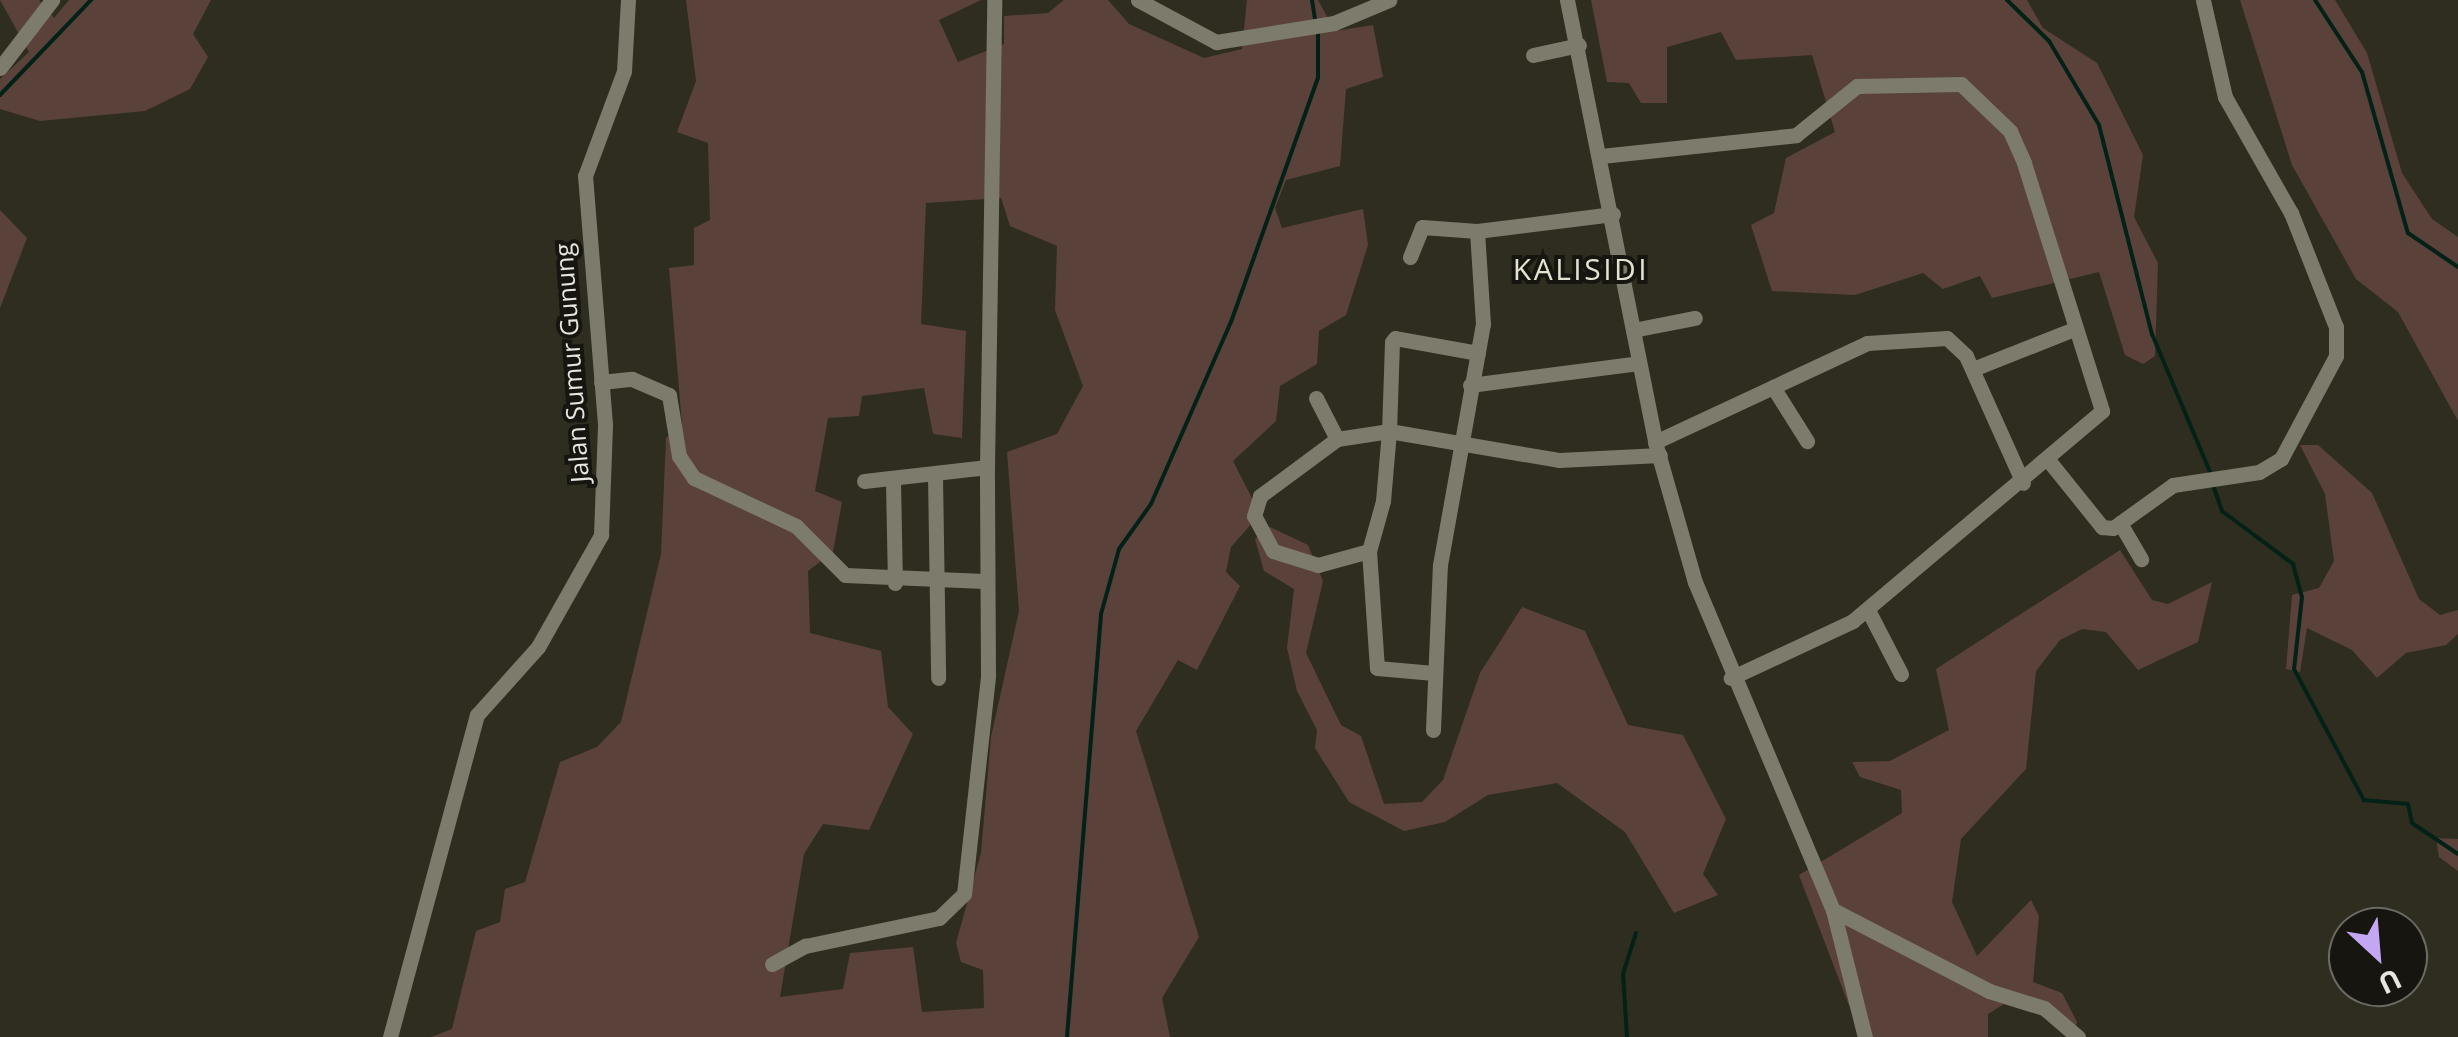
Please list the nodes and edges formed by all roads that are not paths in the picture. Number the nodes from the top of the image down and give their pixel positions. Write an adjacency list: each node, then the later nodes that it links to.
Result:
1 (52, 0): 10 (street)
2 (628, 0): 21 (street, Jalan Sumur Gunung)
3 (994, 0): 31 (street)
4 (1138, 0): 5 (street)
5 (1389, 0)
6 (1567, 0): 8 (street)
7 (2204, 0): 36 (street)
8 (1578, 45): 9 (street); 11 (street)
9 (1533, 55)
10 (0, 68)
11 (1601, 156): 12 (street); 16 (street)
12 (1613, 214): 13 (street); 17 (street)
13 (1477, 231): 14 (street); 18 (street)
14 (1410, 258)
15 (1695, 318): 17 (street)
16 (2074, 329): 20 (street); 30 (street)
17 (1633, 330): 19 (street)
18 (1478, 354): 22 (street); 25 (street)
19 (1639, 362): 22 (street); 29 (street)
20 (1973, 369): 23 (street); 35 (street)
21 (601, 382): 41 (street); 50 (street, Jalan Sumur Gunung)
22 (1470, 385): 27 (street)
23 (1772, 386): 28 (street); 29 (street)
24 (1316, 398): 26 (street)
25 (1389, 431): 26 (street); 27 (street); 37 (street)
26 (1337, 439): 37 (street)
27 (1464, 442): 29 (street); 43 (street)
28 (1807, 442)
29 (1658, 448): 46 (street)
30 (2049, 460): 35 (street); 36 (street)
31 (986, 467): 32 (street); 39 (street)
32 (935, 476): 33 (street); 40 (street)
33 (893, 481): 34 (street); 41 (street)
34 (864, 482)
35 (2024, 483): 42 (street)
36 (2120, 523): 38 (street)
37 (1369, 551): 43 (street)
38 (2141, 559)
39 (984, 581): 40 (street); 49 (street)
40 (937, 582): 41 (street); 45 (street)
41 (895, 583)
42 (1868, 610): 44 (street); 46 (street)
43 (1434, 673): 47 (street)
44 (1901, 674)
45 (938, 678)
46 (1731, 678): 48 (street)
47 (1432, 730)
48 (1833, 910): 51 (street); 52 (street)
49 (772, 964)
50 (390, 1037)
51 (1865, 1037)
52 (2078, 1037)

